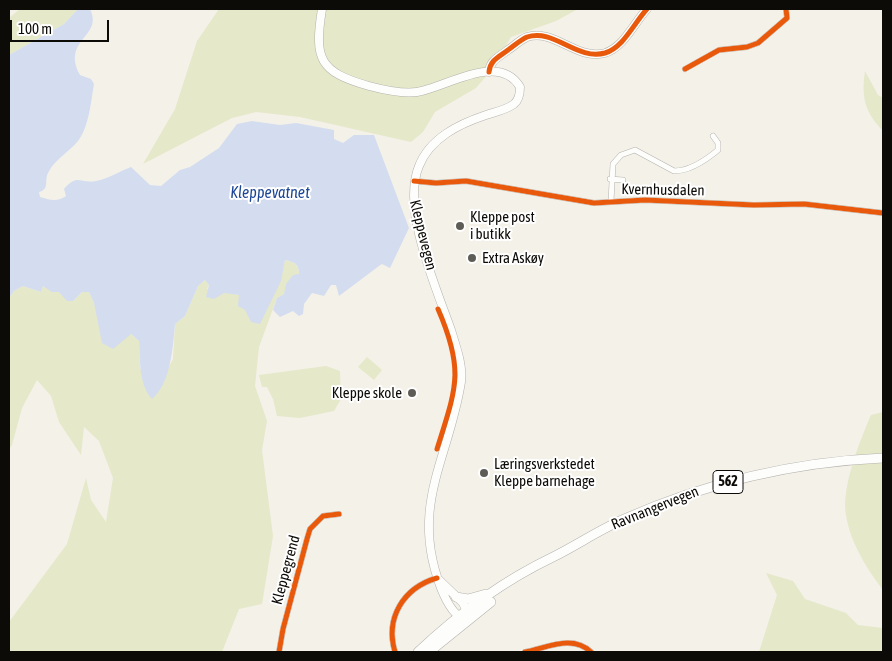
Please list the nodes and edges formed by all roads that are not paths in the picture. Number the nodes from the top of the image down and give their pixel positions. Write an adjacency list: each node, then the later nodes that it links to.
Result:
1 (322, 9): 5 (main road, Kleppevegen)
2 (647, 9): 5 (main road)
3 (786, 9): 4 (street)
4 (685, 69)
5 (489, 72): 9 (main road, Kleppevegen)
6 (713, 136): 7 (street)
7 (610, 179): 8 (street); 10 (street)
8 (623, 180)
9 (414, 181): 10 (street, Kvernhusdalen); 15 (main road, Kleppevegen)
10 (611, 201): 11 (street, Kvernhusdalen)
11 (883, 213)
12 (883, 458): 14 (main road, Ravnangervegen / 562)
13 (339, 514): 19 (street, Kleppegrend)
14 (552, 557): 16 (main road, Ravnangervegen / 562); 18 (main road, Ravnangervegen / 562)
15 (437, 578): 17 (main road); 18 (main road, Kleppevegen); 20 (street)
16 (496, 591): 17 (main road); 18 (main road, Ravnangervegen / 562)
17 (456, 597): 18 (main road)
18 (465, 616): 21 (main road, Ravnangervegen / 562); 22 (main road, Ravnangervegen / 562)
19 (280, 652)
20 (395, 652)
21 (418, 652)
22 (429, 652)
23 (525, 652): 24 (street)
24 (591, 652)

